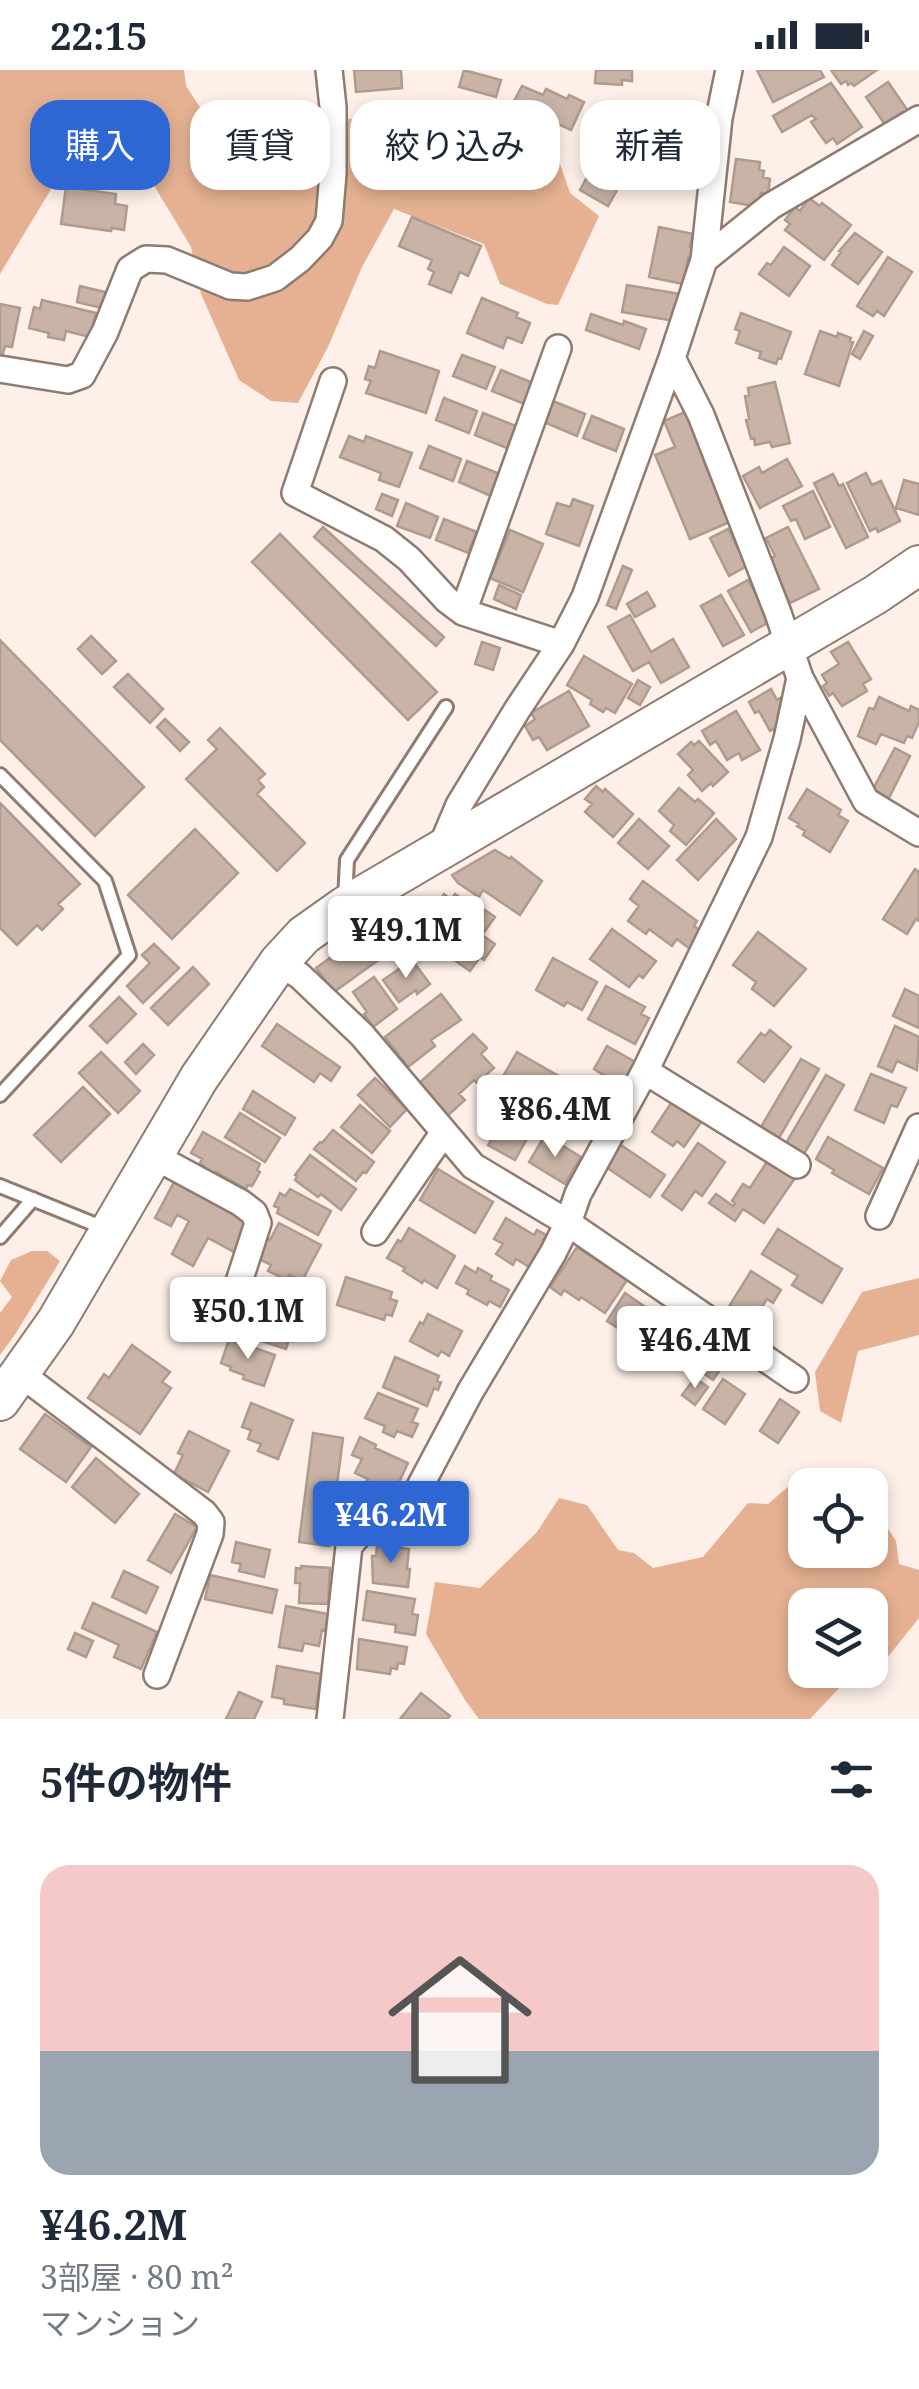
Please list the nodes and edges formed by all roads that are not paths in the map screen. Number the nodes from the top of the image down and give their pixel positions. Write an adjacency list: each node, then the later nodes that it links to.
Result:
1 (329, 70): 7 (street)
2 (729, 70): 4 (street)
3 (919, 119): 4 (street)
4 (704, 260): 6 (street)
5 (558, 348): 10 (street)
6 (672, 358): 11 (street); 12 (street)
7 (0, 369)
8 (334, 381): 10 (street)
9 (919, 566): 12 (street)
10 (464, 612): 11 (street)
11 (561, 644): 16 (street)
12 (794, 662): 15 (street); 16 (street); 19 (street)
13 (446, 707): 17 (lane)
14 (0, 775): 20 (lane)
15 (919, 833)
16 (440, 850): 17 (street)
17 (344, 906): 18 (street)
18 (279, 962): 22 (street); 23 (street)
19 (645, 1071): 24 (street); 28 (street)
20 (0, 1095)
21 (919, 1127): 27 (street)
22 (444, 1132): 28 (street); 30 (street)
23 (154, 1156): 29 (street); 32 (street)
24 (797, 1166)
25 (0, 1186): 26 (lane)
26 (33, 1200): 29 (lane); 31 (lane)
27 (878, 1216)
28 (568, 1224): 33 (street); 36 (street)
29 (111, 1231): 34 (street)
30 (375, 1232)
31 (0, 1237)
32 (226, 1322)
33 (795, 1379)
34 (10, 1387): 35 (street)
35 (157, 1675)
36 (330, 1719)

